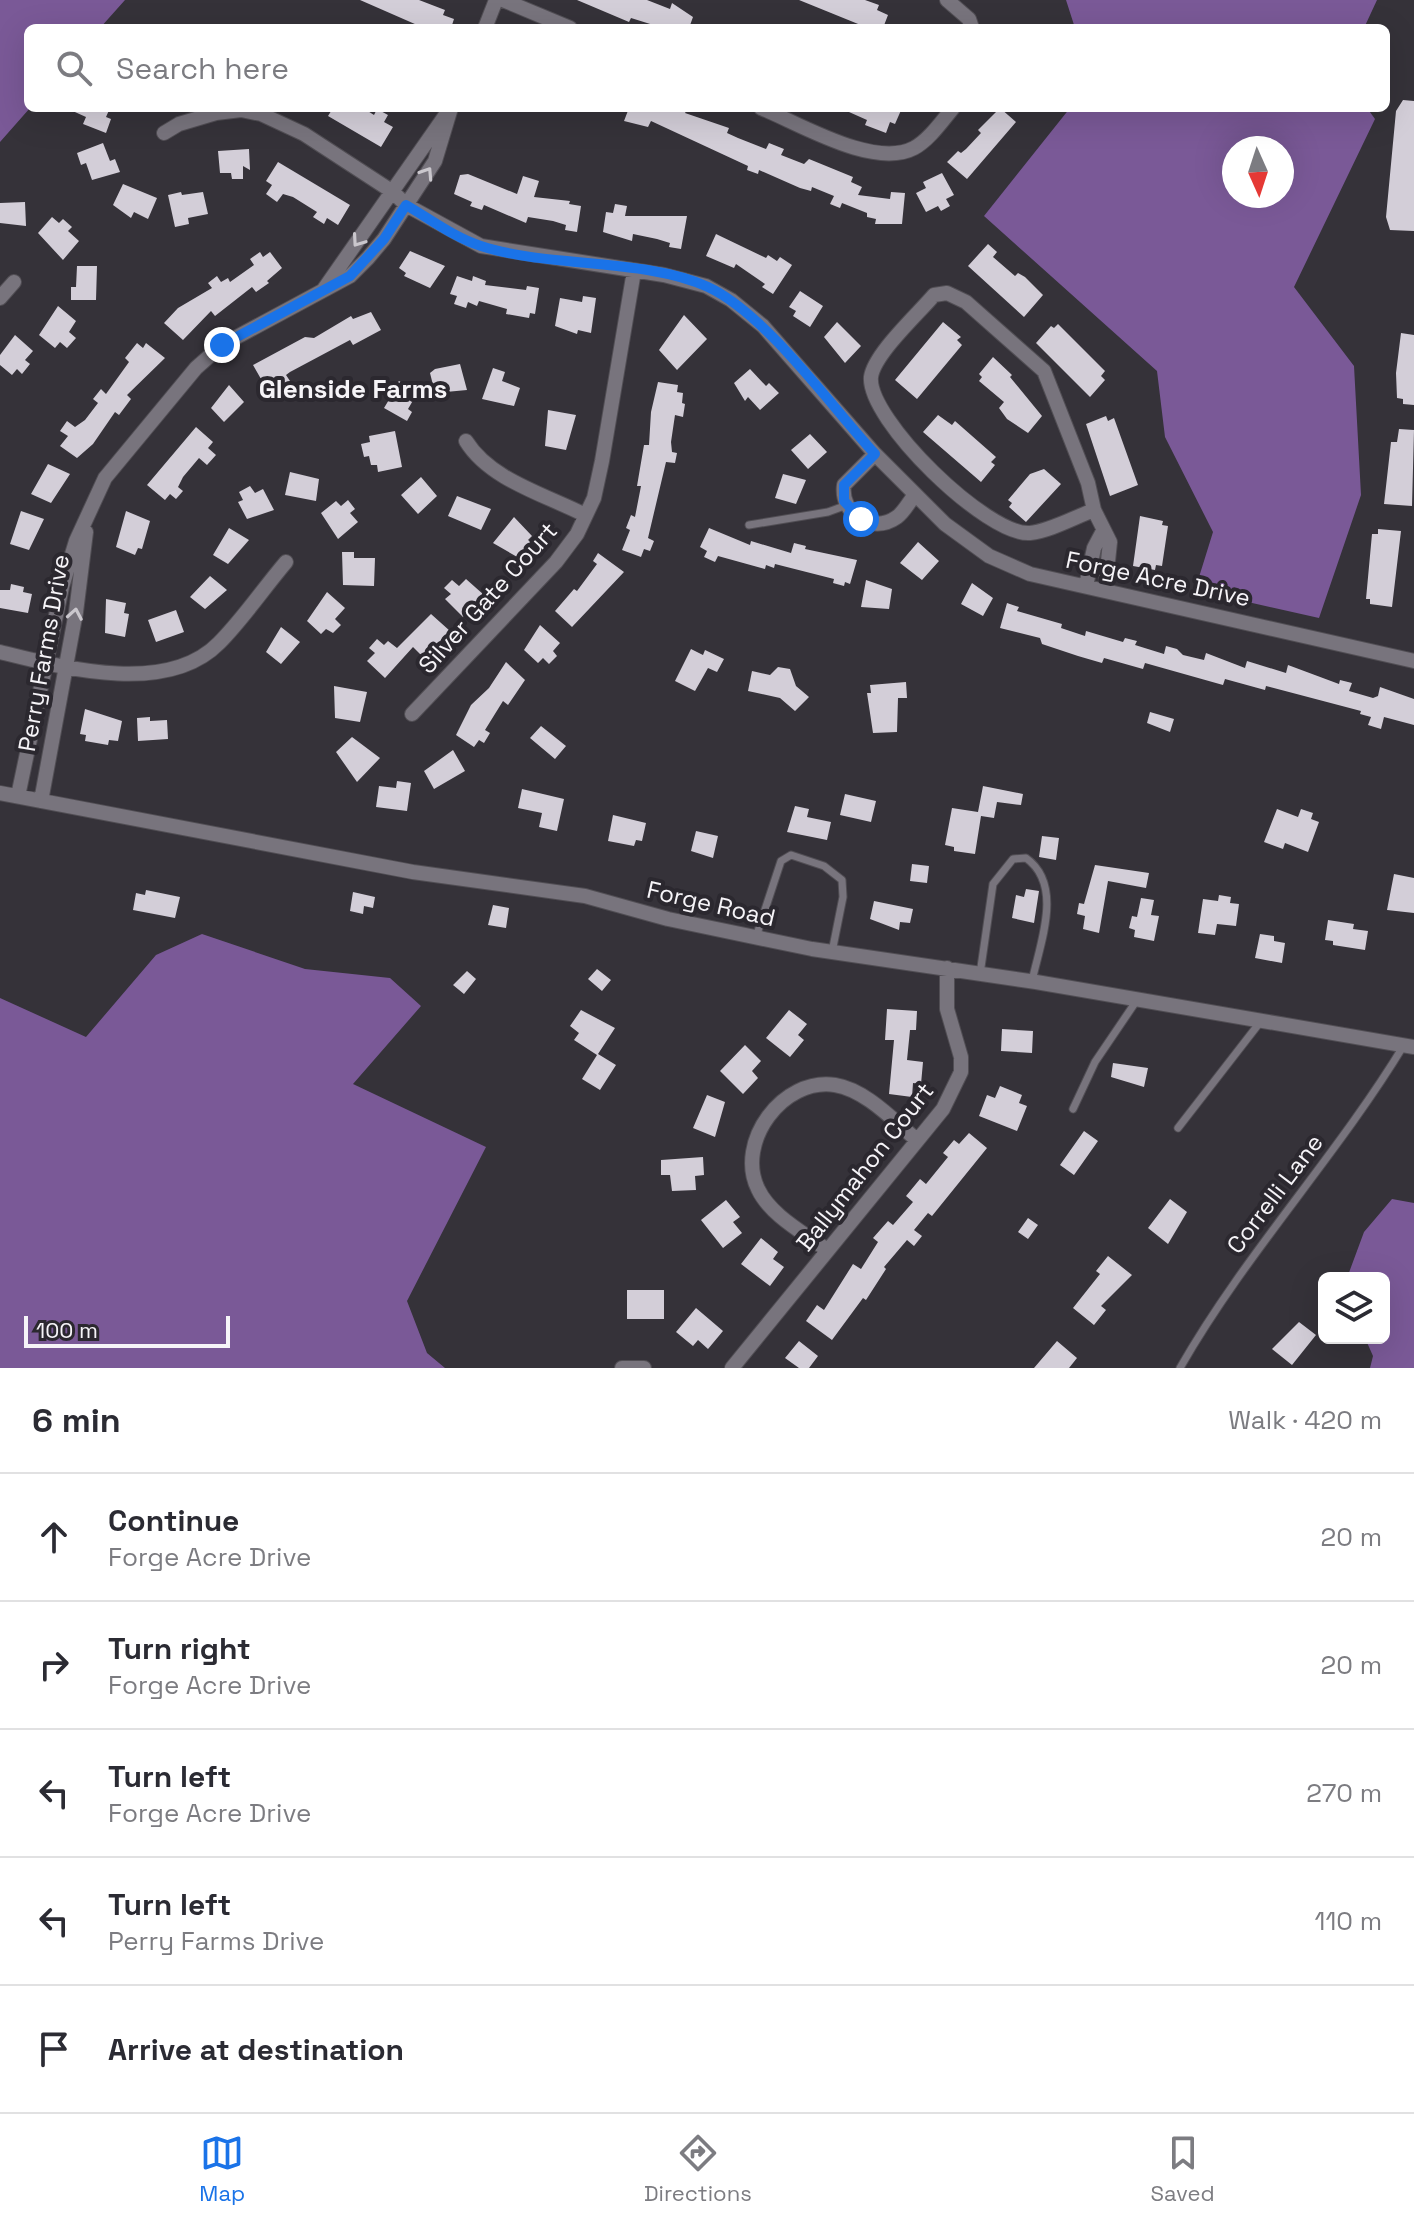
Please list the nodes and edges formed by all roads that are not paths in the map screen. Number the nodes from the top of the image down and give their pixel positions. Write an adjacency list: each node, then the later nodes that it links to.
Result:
1 (496, 0): 4 (street)
2 (503, 0): 5 (street)
3 (947, 0): 6 (street)
4 (487, 24)
5 (560, 24)
6 (971, 24)
7 (224, 112): 13 (street, Forge Acre Drive)
8 (251, 112): 14 (street, Forge Acre Drive)
9 (448, 112): 14 (street, Perry Farms Drive)
10 (450, 112): 15 (street, Perry Farms Drive, one-way to 10)
11 (770, 112): 12 (street)
12 (949, 112)
13 (164, 133)
14 (393, 192): 15 (street, Forge Acre Drive); 18 (street, Perry Farms Drive, one-way to 18)
15 (406, 205): 16 (street, Forge Acre Drive); 18 (street, Perry Farms Drive)
16 (634, 271): 21 (street, Forge Acre Drive); 26 (street, Silver Gate Court)
17 (14, 282): 19 (street)
18 (321, 293): 25 (street, Perry Farms Drive)
19 (0, 298)
20 (466, 441): 26 (street)
21 (875, 454): 22 (street, Forge Acre Drive); 23 (street)
22 (914, 496): 23 (street); 30 (street, Forge Acre Drive)
23 (847, 505): 27 (lane)
24 (1094, 510): 24 (street); 28 (street)
25 (89, 512): 33 (street, Perry Farms Drive); 35 (street, Perry Farms Drive, one-way to 25)
26 (585, 515): 36 (street, Silver Gate Court)
27 (749, 525)
28 (1103, 531): 30 (street); 31 (street)
29 (286, 562): 35 (street)
30 (1086, 586): 31 (street, Forge Acre Drive)
31 (1105, 590): 34 (street, Forge Acre Drive)
32 (0, 652): 33 (street)
33 (47, 661): 35 (street); 38 (street, Perry Farms Drive)
34 (1414, 661)
35 (65, 664): 39 (street, Perry Farms Drive)
36 (412, 714)
37 (0, 793): 38 (street, Forge Road)
38 (18, 796): 39 (street, Forge Road)
39 (41, 801): 40 (street, Forge Road)
40 (756, 937): 41 (street, Forge Road); 41 (lane)
41 (832, 952): 42 (street, Forge Road)
42 (947, 968): 43 (street, Forge Road); 50 (street, Ballymahon Court)
43 (980, 974): 44 (street, Forge Road); 44 (lane)
44 (1032, 981): 45 (street, Forge Road)
45 (1137, 1000): 46 (street, Forge Road); 48 (lane)
46 (1261, 1021): 47 (street, Forge Road); 49 (lane)
47 (1409, 1046): 55 (lane, Correlli Lane)
48 (1073, 1109)
49 (1178, 1128)
50 (917, 1140): 51 (street, Ballymahon Court); 51 (street)
51 (827, 1250): 54 (street, Ballymahon Court)
52 (622, 1368): 53 (street)
53 (644, 1368)
54 (732, 1368)
55 (1180, 1368)

